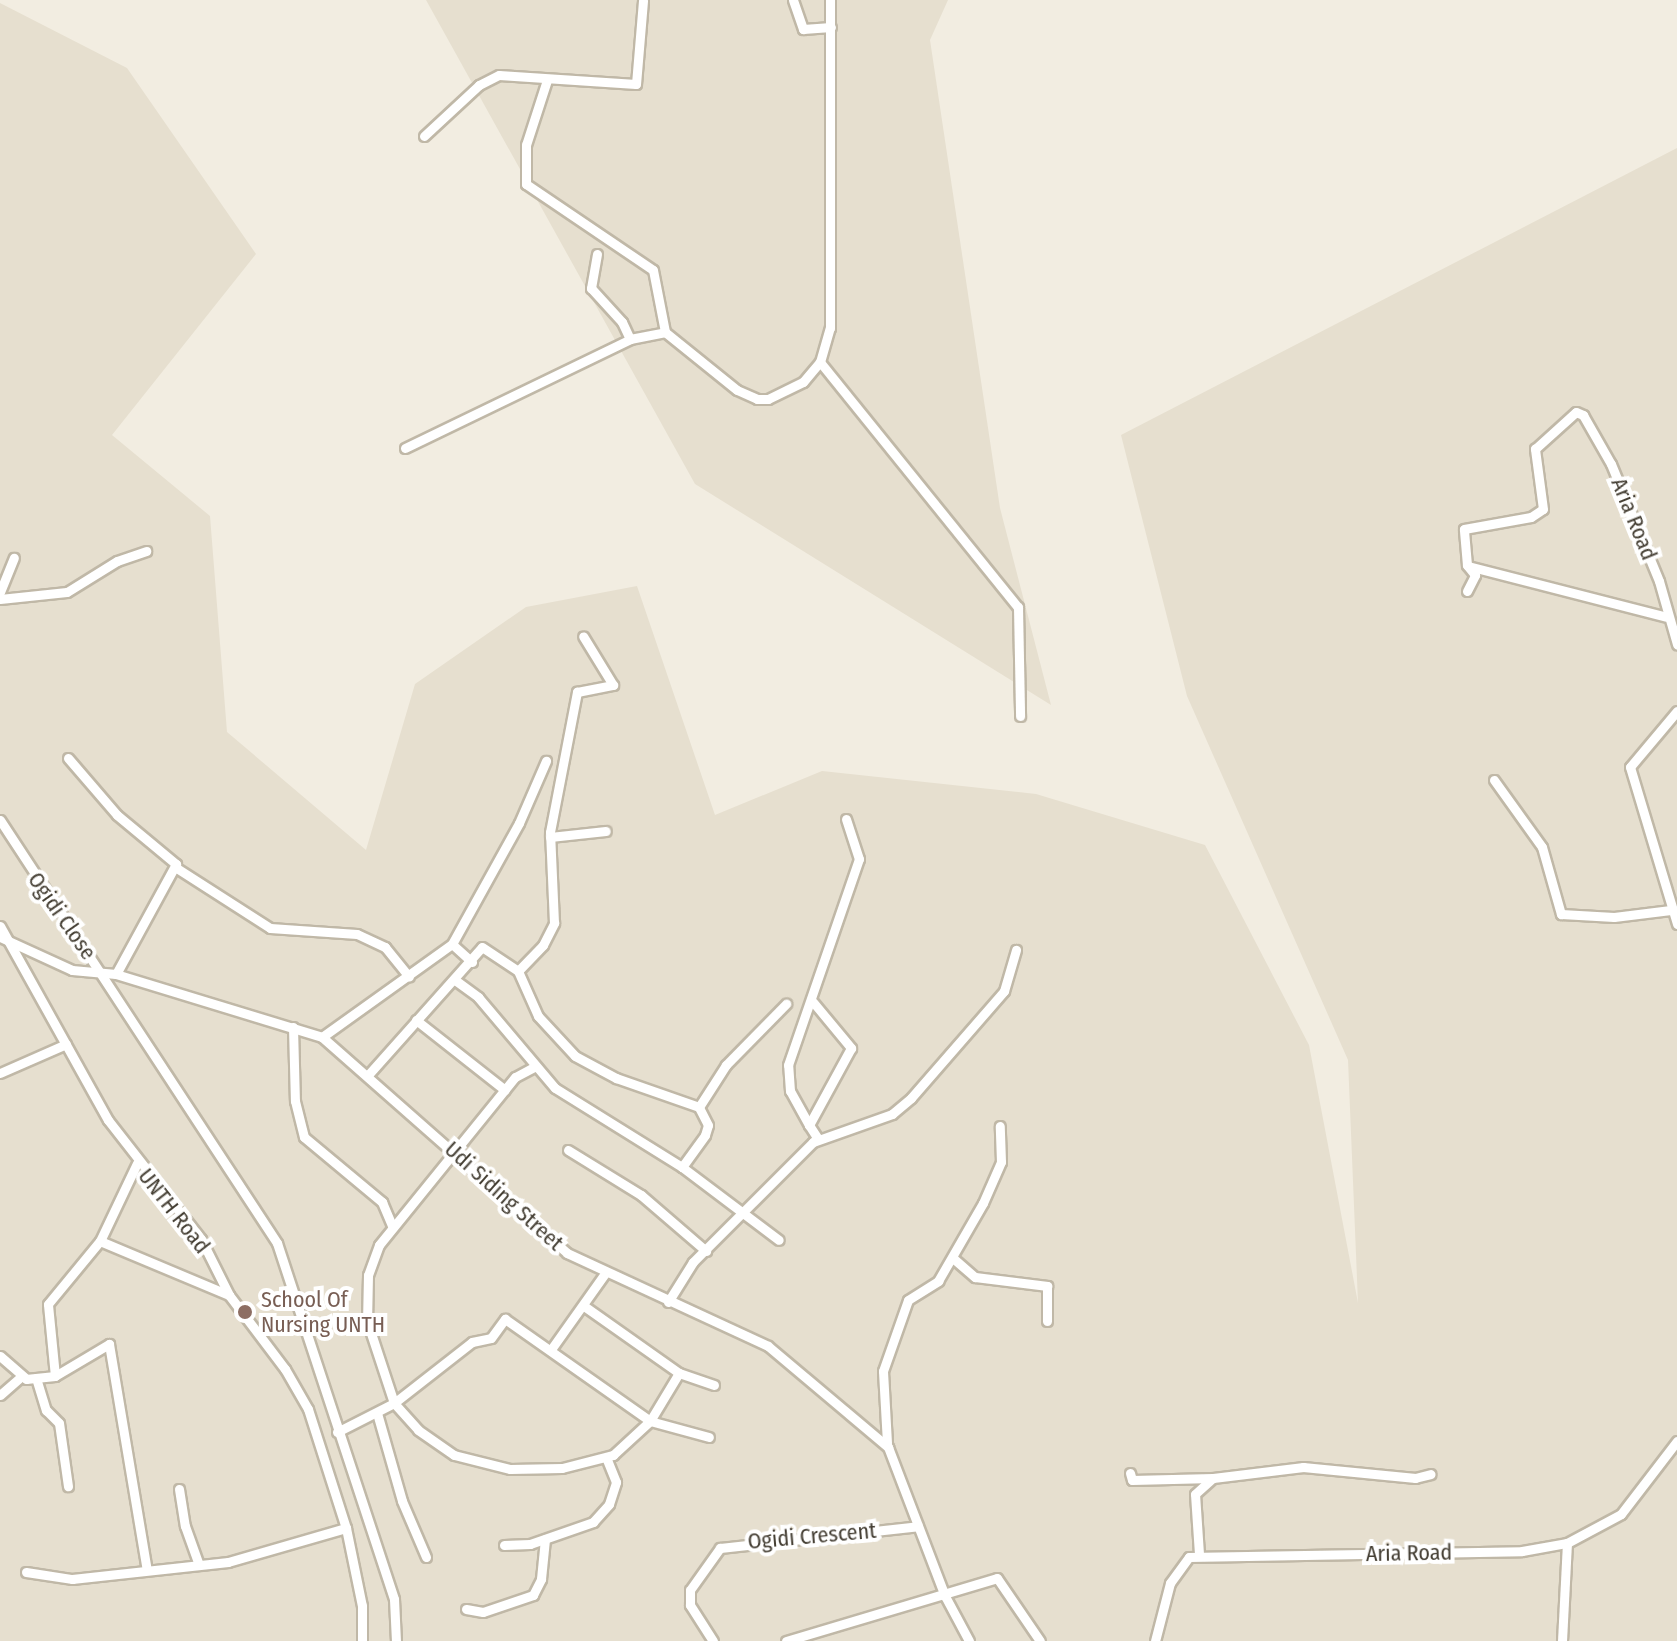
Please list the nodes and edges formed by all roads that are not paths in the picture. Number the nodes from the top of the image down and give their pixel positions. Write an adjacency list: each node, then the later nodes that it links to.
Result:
1 (643, 0): 5 (street)
2 (793, 0): 4 (street)
3 (830, 0): 4 (street)
4 (831, 27): 10 (street)
5 (547, 80): 6 (street); 8 (street)
6 (424, 136)
7 (597, 254): 9 (street)
8 (665, 332): 9 (street); 10 (street)
9 (630, 339): 11 (street)
10 (820, 362): 22 (street)
11 (405, 448)
12 (146, 551): 17 (street)
13 (14, 558): 16 (street)
14 (1467, 565): 15 (street); 18 (street); 18 (street, Aria Road)
15 (1467, 591)
16 (0, 592)
17 (0, 599)
18 (1666, 617): 20 (street, Aria Road)
19 (583, 636): 29 (street)
20 (1677, 644)
21 (1677, 711): 31 (street)
22 (1020, 716)
23 (68, 758): 30 (street)
24 (546, 761): 34 (street)
25 (1494, 780): 31 (street)
26 (846, 819): 42 (street)
27 (0, 820): 37 (street, Ogidi Close)
28 (606, 831): 29 (street)
29 (550, 837): 38 (street)
30 (175, 867): 39 (street); 40 (street)
31 (1671, 910): 32 (street)
32 (1677, 924)
33 (1, 933): 37 (street, Udi Siding Street); 47 (street, UNTH Road)
34 (452, 944): 36 (street); 40 (street)
35 (1016, 950): 55 (street)
36 (472, 962): 38 (street); 41 (street)
37 (101, 971): 39 (street, Udi Siding Street); 82 (street, Ogidi Close)
38 (518, 971): 52 (street)
39 (116, 974): 45 (street, Udi Siding Street)
40 (409, 977): 46 (street)
41 (455, 980): 44 (street); 48 (street)
42 (813, 1002): 53 (street); 53 (street)
43 (786, 1004): 52 (street)
44 (416, 1020): 50 (street); 51 (street)
45 (293, 1027): 46 (street, Udi Siding Street); 61 (street)
46 (322, 1037): 50 (street, Udi Siding Street)
47 (66, 1044): 49 (street); 58 (street, UNTH Road)
48 (534, 1067): 51 (street); 59 (street)
49 (0, 1073)
50 (368, 1075): 57 (street, Udi Siding Street)
51 (505, 1090): 57 (street)
52 (699, 1107): 59 (street)
53 (809, 1125): 55 (street)
54 (1000, 1126): 65 (street)
55 (818, 1139): 60 (street)
56 (568, 1150): 64 (street)
57 (457, 1153): 61 (street); 66 (street, Udi Siding Street)
58 (137, 1163): 63 (street); 67 (street, UNTH Road)
59 (682, 1167): 60 (street)
60 (742, 1215): 62 (street); 64 (street)
61 (392, 1226): 79 (street)
62 (779, 1240)
63 (100, 1241): 67 (street); 75 (street)
64 (706, 1251): 68 (street)
65 (954, 1259): 70 (street); 85 (street)
66 (606, 1272): 68 (street, Udi Siding Street); 69 (street)
67 (229, 1295): 93 (street, UNTH Road)
68 (668, 1302): 85 (street, Udi Siding Street)
69 (584, 1306): 71 (street); 73 (street)
70 (1047, 1321)
71 (552, 1348): 79 (street); 81 (street)
72 (0, 1356): 74 (street)
73 (679, 1373): 77 (street); 81 (street)
74 (22, 1376): 76 (street); 78 (street)
75 (55, 1376): 76 (street); 100 (street)
76 (36, 1378): 90 (street)
77 (714, 1385)
78 (0, 1395)
79 (394, 1403): 80 (street); 86 (street)
80 (377, 1413): 82 (street); 98 (street)
81 (650, 1421): 83 (street); 86 (street)
82 (337, 1432): 105 (street, Ogidi Close)
83 (709, 1437)
84 (1677, 1441): 95 (street, Aria Road)
85 (888, 1447): 92 (street, Udi Siding Street)
86 (607, 1460): 94 (street)
87 (1130, 1473): 89 (street)
88 (1431, 1474): 89 (street)
89 (1213, 1478): 97 (street)
90 (68, 1486)
91 (179, 1489): 99 (street)
92 (918, 1526): 102 (street, Udi Siding Street); 106 (street, Ogidi Crescent)
93 (346, 1528): 99 (street); 104 (street, UNTH Road)
94 (545, 1539): 96 (street); 103 (street)
95 (1567, 1543): 97 (street, Aria Road); 111 (street)
96 (504, 1545)
97 (1199, 1554): 110 (street)
98 (426, 1557)
99 (199, 1565): 100 (street)
100 (147, 1570): 101 (street)
101 (26, 1572)
102 (945, 1596): 107 (street); 108 (street, Udi Siding Street); 109 (street)
103 (466, 1609)
104 (362, 1641)
105 (396, 1641)
106 (713, 1641)
107 (786, 1641)
108 (969, 1641)
109 (1040, 1641)
110 (1155, 1641)
111 (1562, 1641)

